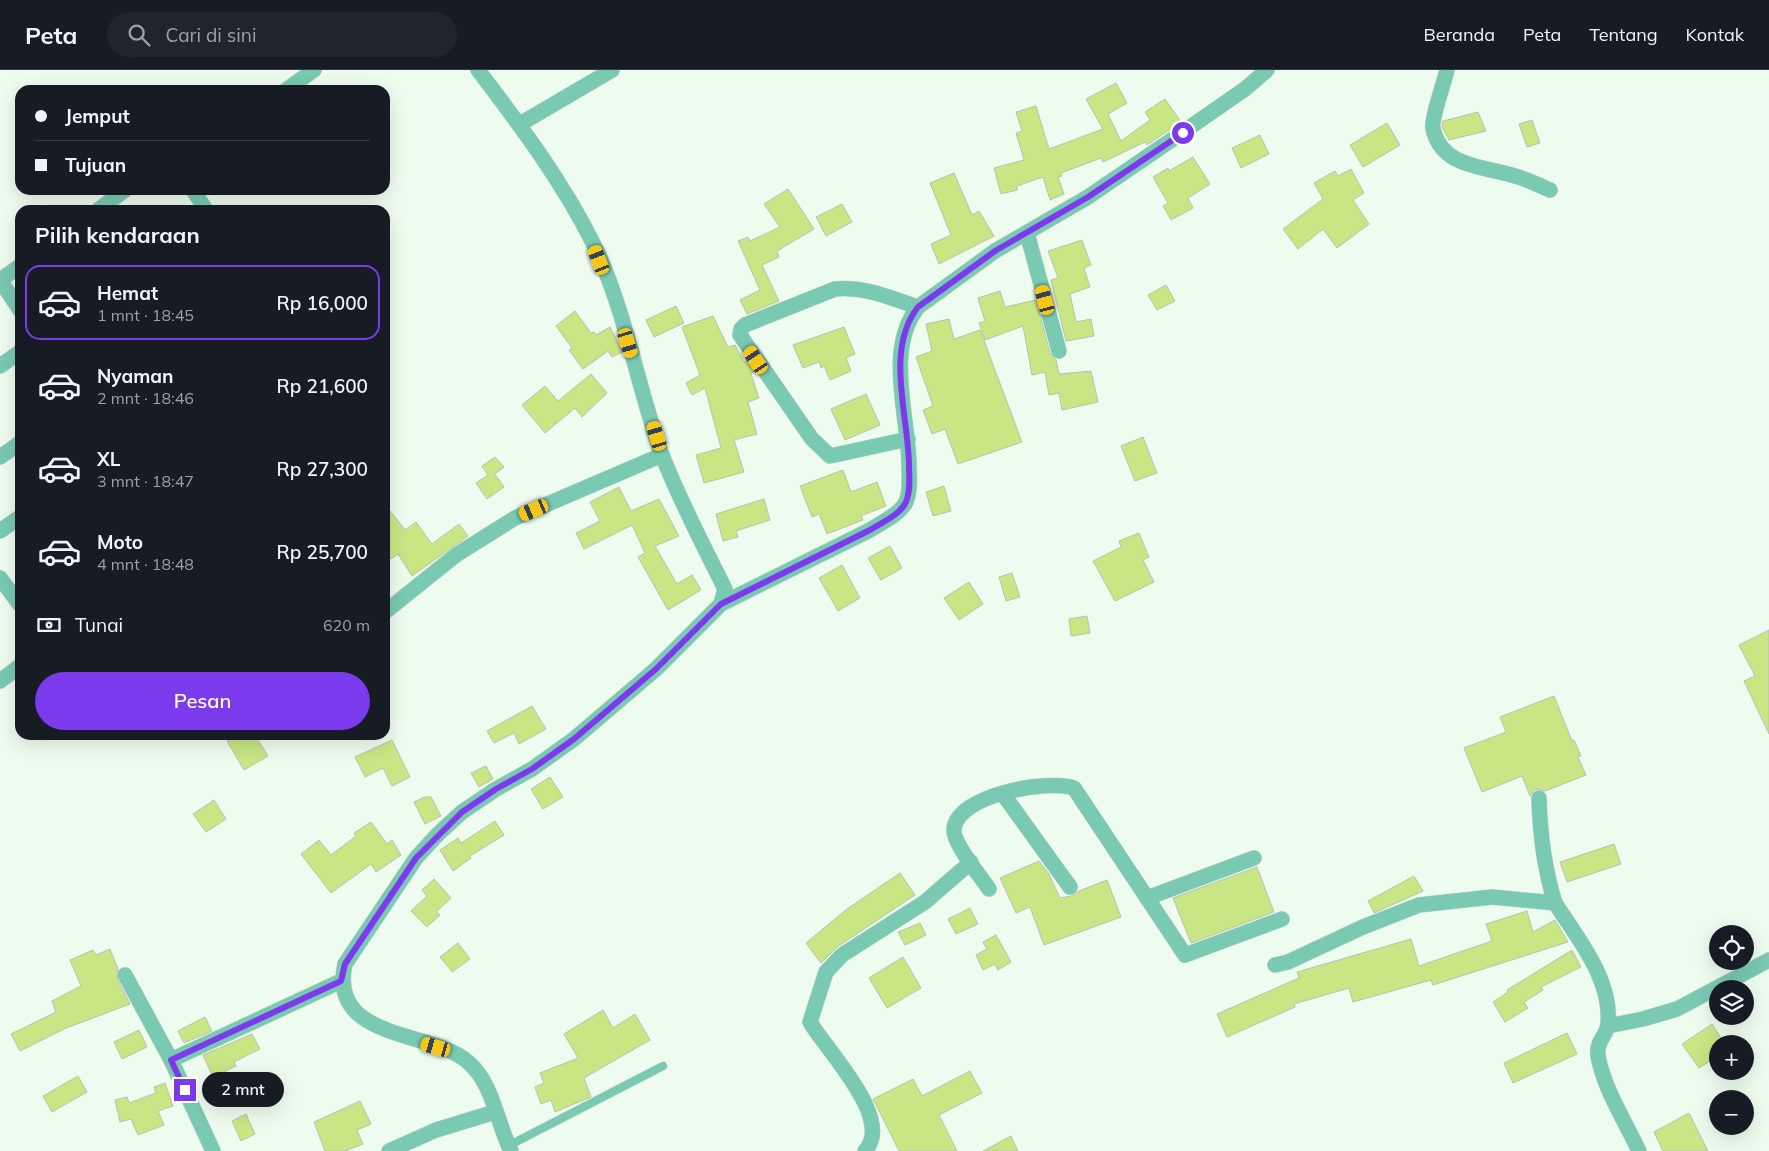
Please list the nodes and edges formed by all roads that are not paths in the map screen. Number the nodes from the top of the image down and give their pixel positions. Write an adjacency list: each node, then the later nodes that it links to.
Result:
1 (314, 70): 6 (street)
2 (478, 70): 7 (street)
3 (612, 70): 7 (street)
4 (1266, 70): 11 (street)
5 (1447, 70): 8 (street)
6 (293, 85)
7 (520, 124): 21 (street)
8 (1550, 190)
9 (118, 195): 10 (street)
10 (105, 205)
11 (1027, 232): 15 (street); 16 (street)
12 (15, 270): 13 (street)
13 (0, 280): 14 (street)
14 (15, 302)
15 (918, 307): 19 (street); 19 (street)
16 (1058, 351)
17 (15, 356): 18 (street)
18 (0, 366)
19 (908, 439): 27 (street)
20 (15, 446): 22 (street)
21 (662, 455): 27 (street); 28 (street)
22 (0, 457)
23 (15, 520): 24 (street)
24 (0, 531)
25 (0, 578): 26 (street)
26 (15, 598)
27 (721, 604): 43 (street)
28 (390, 608)
29 (15, 670): 30 (street)
30 (0, 681)
31 (1003, 794): 34 (street); 35 (street); 37 (street)
32 (1539, 798): 38 (street)
33 (1254, 858): 37 (street)
34 (971, 862): 36 (street); 51 (street)
35 (1070, 887)
36 (989, 889)
37 (1148, 898): 39 (street)
38 (1555, 903): 41 (street); 44 (street)
39 (1282, 919)
40 (1769, 960): 44 (street)
41 (1275, 965)
42 (125, 975): 45 (street)
43 (341, 981): 45 (street); 47 (street)
44 (1608, 1026): 52 (street)
45 (171, 1060): 49 (street)
46 (663, 1066): 48 (lane)
47 (495, 1112): 48 (street); 50 (street)
48 (509, 1148)
49 (213, 1151)
50 (389, 1151)
51 (865, 1151)
52 (1639, 1151)

